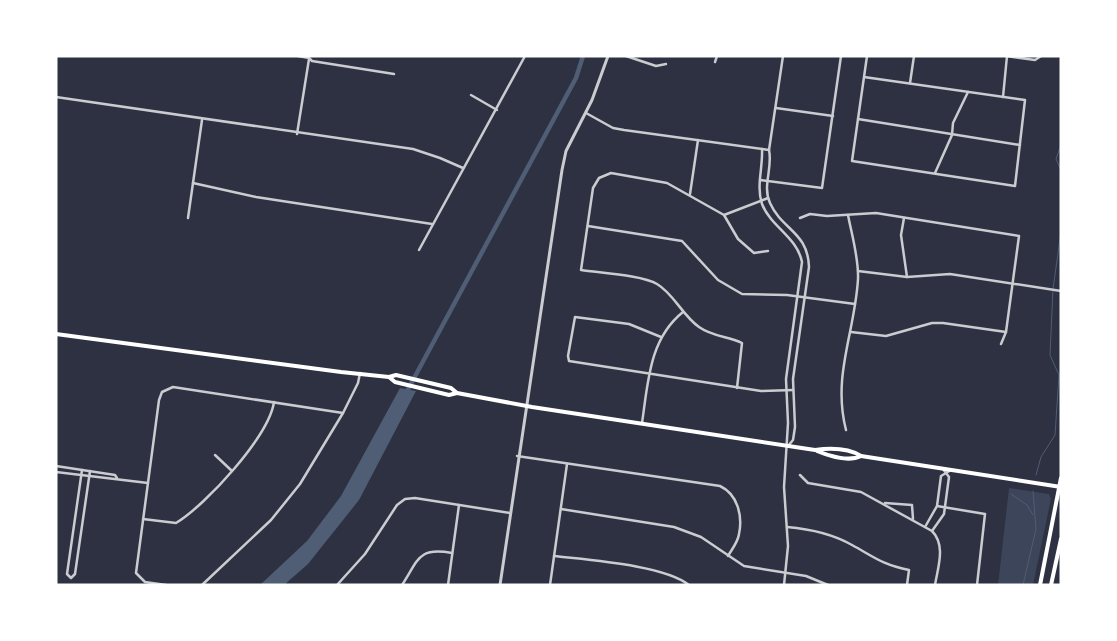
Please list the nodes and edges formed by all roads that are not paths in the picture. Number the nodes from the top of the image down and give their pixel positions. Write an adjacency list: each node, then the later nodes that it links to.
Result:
1 (298, 56): 12 (street)
2 (525, 56): 23 (street)
3 (608, 56): 24 (street)
4 (626, 56): 14 (street)
5 (717, 56): 13 (street)
6 (783, 56): 22 (street)
7 (841, 56): 25 (street)
8 (867, 56): 16 (street)
9 (914, 56): 17 (street)
10 (1007, 56): 11 (street); 21 (street)
11 (1041, 56)
12 (309, 57): 15 (street); 28 (street)
13 (714, 62)
14 (666, 64)
15 (394, 74)
16 (864, 77): 17 (street); 26 (street)
17 (910, 83): 18 (street)
18 (968, 92): 21 (street); 29 (street)
19 (471, 95): 23 (street)
20 (56, 97): 27 (street)
21 (1003, 97): 31 (street)
22 (776, 108): 25 (street); 33 (street)
23 (497, 110): 34 (street)
24 (586, 113): 30 (street); 72 (street)
25 (833, 116): 37 (street)
26 (858, 119): 29 (street); 35 (street)
27 (202, 120): 28 (street); 38 (street)
28 (297, 134): 34 (street)
29 (952, 135): 31 (street); 35 (street)
30 (698, 140): 32 (street); 39 (street)
31 (1020, 145): 35 (street)
32 (762, 149): 33 (street); 36 (street)
33 (768, 150): 37 (street)
34 (464, 168): 47 (street)
35 (935, 173)
36 (760, 180): 37 (street); 41 (street)
37 (768, 181): 40 (street)
38 (193, 183): 44 (street); 47 (street)
39 (690, 194): 42 (street); 48 (street)
40 (768, 198): 41 (street); 56 (street)
41 (761, 200): 42 (street); 55 (street)
42 (724, 215): 50 (street)
43 (848, 215): 45 (street); 46 (street); 51 (street)
44 (188, 218)
45 (800, 218)
46 (904, 218): 52 (street); 53 (street)
47 (432, 224): 49 (street)
48 (588, 226): 55 (street); 58 (street)
49 (419, 250)
50 (768, 251)
51 (858, 271): 52 (street); 57 (street)
52 (907, 277): 53 (street)
53 (1013, 284): 54 (street); 60 (street)
54 (1061, 290)
55 (798, 296): 56 (street); 69 (street)
56 (804, 297): 57 (street); 68 (street)
57 (855, 304): 59 (street)
58 (683, 312): 62 (street); 67 (street)
59 (851, 332): 60 (street); 75 (street)
60 (1006, 332): 63 (street)
61 (56, 334): 64 (main road)
62 (661, 337): 65 (street); 65 (street)
63 (1001, 344)
64 (360, 373): 66 (main road); 73 (street)
65 (650, 374): 67 (street); 74 (street)
66 (389, 377): 70 (main road); 70 (main road)
67 (737, 388): 69 (street)
68 (793, 390): 69 (street); 76 (street)
69 (786, 391): 76 (street)
70 (457, 393): 72 (main road)
71 (274, 402): 73 (street); 85 (street); 93 (street)
72 (525, 406): 74 (main road); 78 (street)
73 (343, 413): 116 (street)
74 (642, 423): 76 (main road)
75 (846, 430)
76 (788, 446): 81 (main road); 105 (street)
77 (215, 455): 85 (street)
78 (517, 456): 79 (street); 102 (street)
79 (567, 464): 101 (street); 113 (street)
80 (56, 466): 83 (street)
81 (942, 468): 82 (main road); 87 (street)
82 (952, 469): 87 (street); 94 (main road)
83 (82, 470): 84 (street); 89 (street)
84 (90, 471): 90 (street); 91 (street)
85 (232, 471): 103 (street)
86 (56, 472): 89 (street)
87 (946, 473): 95 (street); 96 (street)
88 (800, 475): 97 (street)
89 (81, 476): 90 (street); 107 (street)
90 (89, 477): 91 (street); 108 (street)
91 (117, 478): 93 (street)
92 (1061, 478): 94 (main road)
93 (148, 483): 103 (street)
94 (1060, 487): 128 (main road)
95 (939, 492): 96 (street); 99 (street)
96 (947, 493): 100 (street)
97 (884, 504): 104 (street); 104 (street)
98 (459, 505): 102 (street); 111 (street); 117 (street)
99 (937, 506): 100 (street); 106 (street)
100 (945, 507): 109 (street); 127 (street)
101 (561, 510): 112 (street); 113 (street)
102 (510, 513): 120 (street)
103 (142, 519): 115 (street)
104 (912, 519): 106 (street)
105 (787, 527): 114 (street); 125 (street)
106 (925, 527): 109 (street)
107 (75, 528): 108 (street); 108 (street)
108 (80, 529)
109 (932, 531): 126 (street)
110 (1061, 539): 129 (main road)
111 (452, 553): 118 (street); 119 (street)
112 (554, 556): 121 (street); 122 (street)
113 (728, 556): 114 (street)
114 (786, 573): 123 (street); 124 (street)
115 (166, 585)
116 (202, 585)
117 (337, 585)
118 (402, 585)
119 (448, 585)
120 (500, 585)
121 (550, 585)
122 (689, 585)
123 (784, 585)
124 (828, 585)
125 (907, 585)
126 (935, 585)
127 (977, 585)
128 (1040, 585)
129 (1052, 585)

